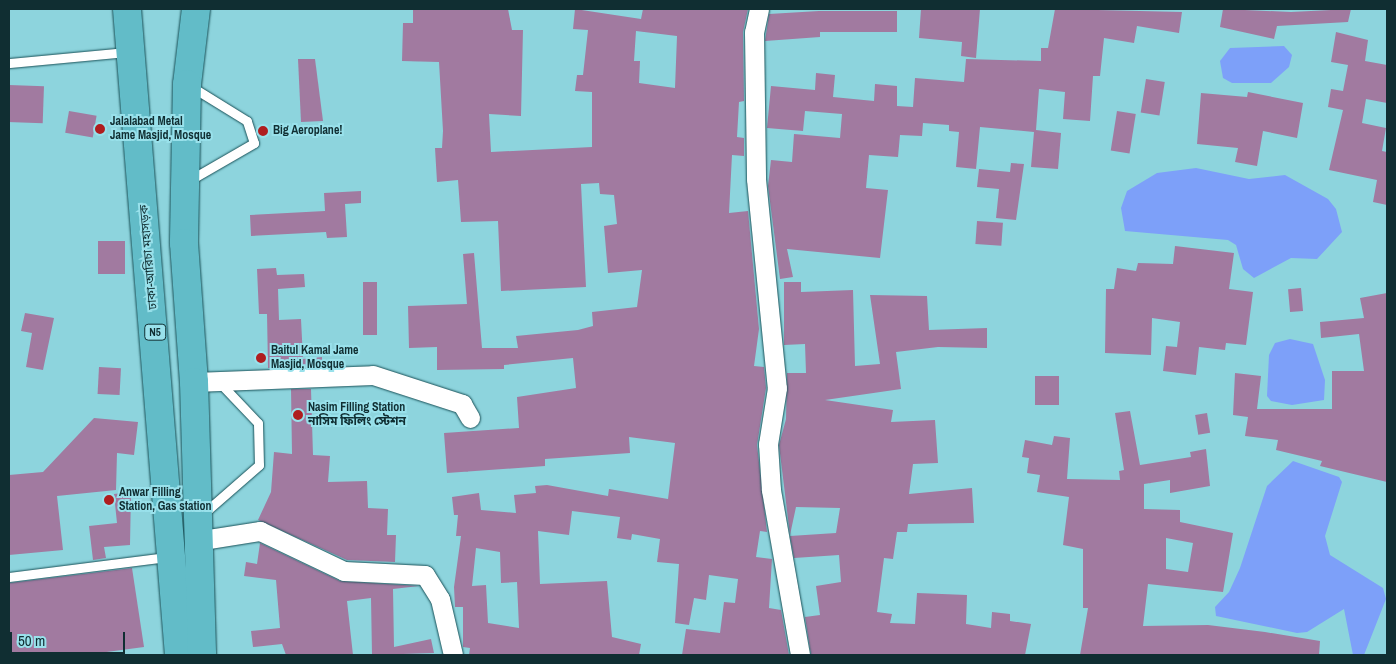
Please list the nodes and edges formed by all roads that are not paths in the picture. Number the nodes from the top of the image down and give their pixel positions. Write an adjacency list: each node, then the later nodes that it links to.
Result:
1 (127, 9): 4 (highway, ঢাকা-আরিচা মহাসড়ক / N5)
2 (196, 9): 6 (highway, ঢাকা-আরিচা মহাসড়ক / N5)
3 (760, 9): 15 (street)
4 (132, 51): 5 (lane); 10 (highway, ঢাকা-আরিচা মহাসড়ক / N5)
5 (9, 63)
6 (187, 84): 7 (highway, ঢাকা-আরিচা মহাসড়ক / N5); 7 (lane)
7 (184, 183): 8 (highway, ঢাকা-আরিচা মহাসড়ক / N5)
8 (206, 382): 9 (street); 10 (highway, ঢাকা-আরিচা মহাসড়ক / N5); 10 (lane)
9 (470, 418)
10 (188, 540): 11 (lane); 12 (highway, ঢাকা-আরিচা মহাসড়ক / N5); 13 (highway, ঢাকা-আরিচা মহাসড়ক / N5); 14 (street)
11 (9, 577)
12 (179, 655)
13 (202, 655)
14 (452, 655)
15 (800, 655)

